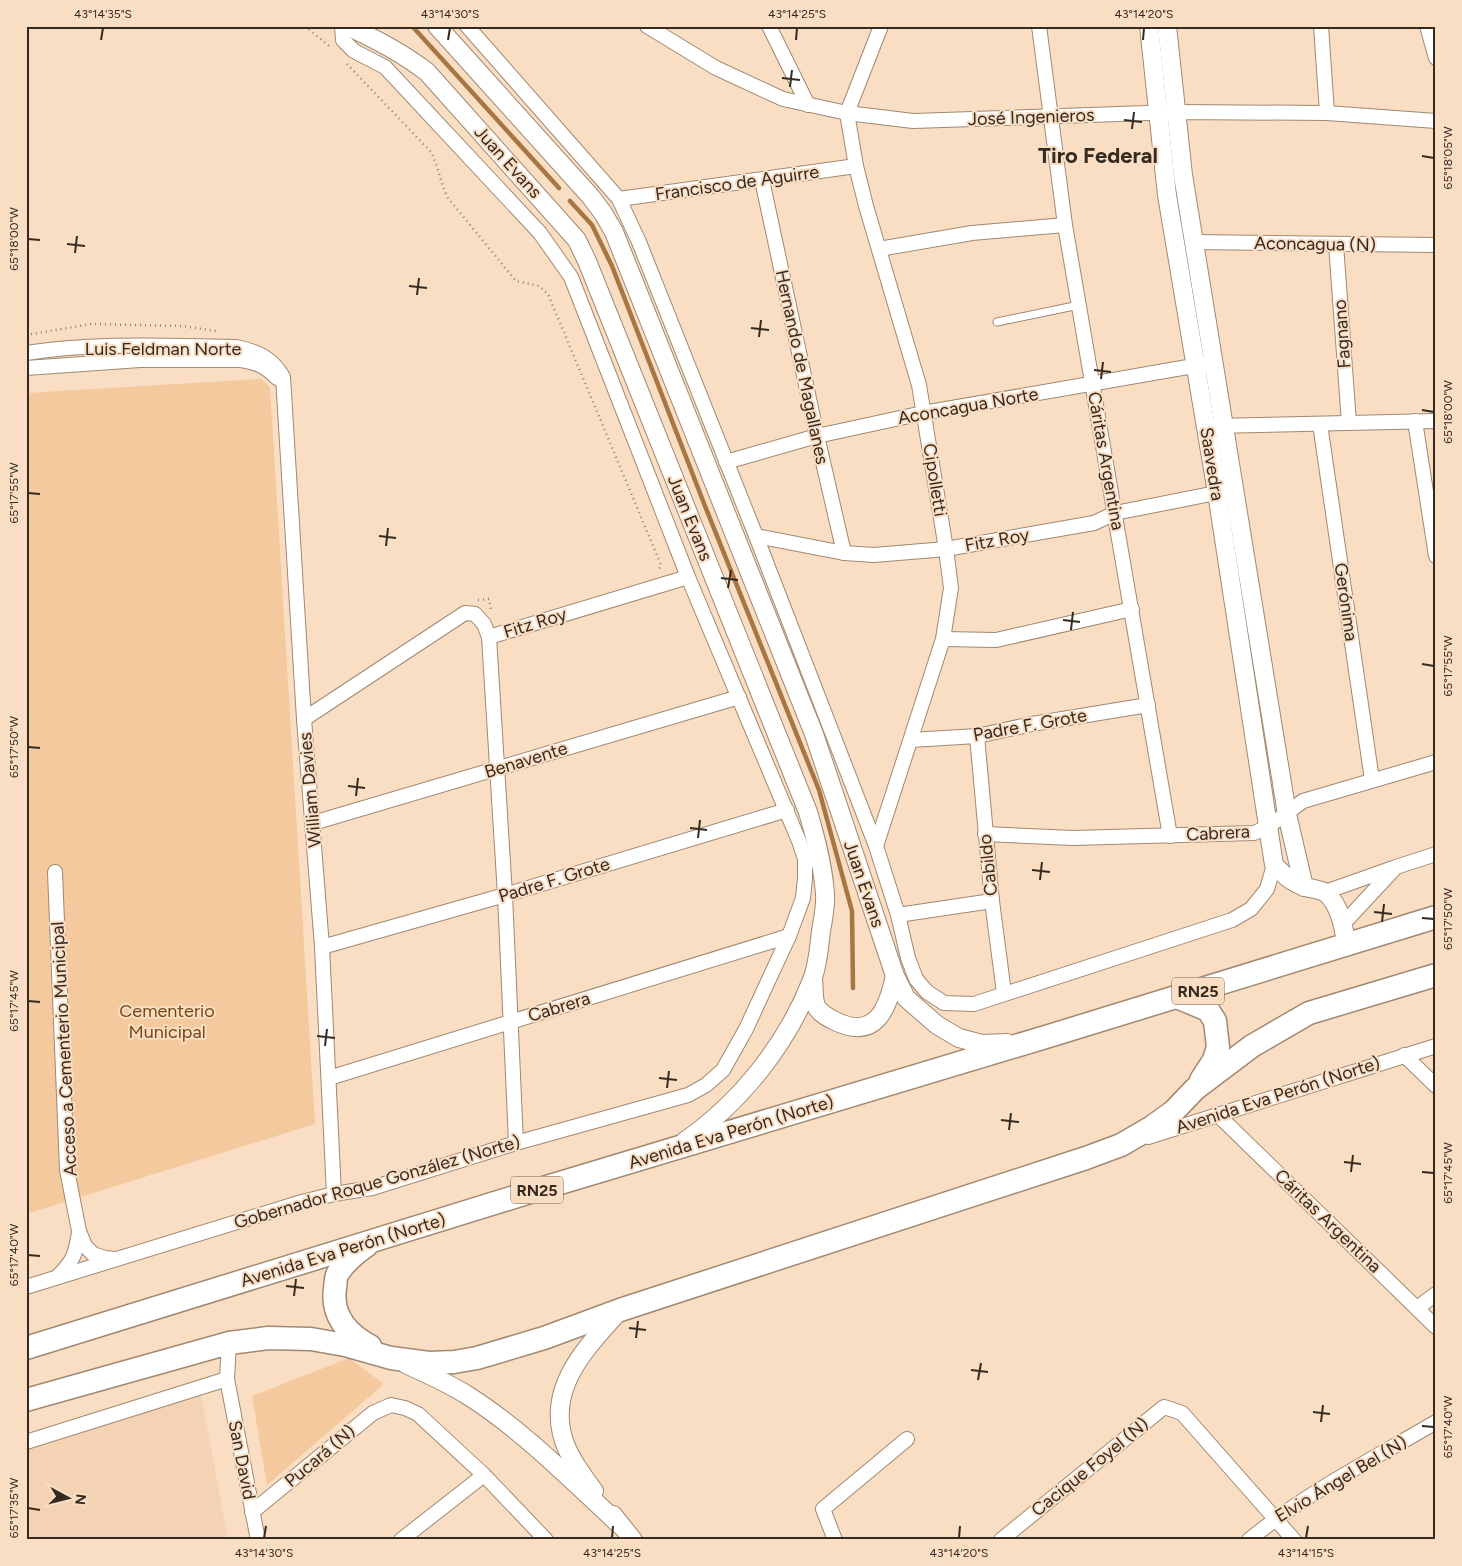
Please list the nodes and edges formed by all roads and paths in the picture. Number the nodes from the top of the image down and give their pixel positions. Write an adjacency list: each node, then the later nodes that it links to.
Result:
1 (305, 26): 14 (path)
2 (342, 26): 59 (street, Juan Evans)
3 (347, 26): 95 (street, Juan Evans)
4 (437, 26): 94 (street, Juan Evans)
5 (467, 26): 26 (street, Juan Evans)
6 (647, 26): 17 (street, José Ingenieros)
7 (769, 26): 17 (street)
8 (881, 26): 20 (street)
9 (1039, 26): 22 (street, Cáritas Argentina)
10 (1148, 26): 18 (street, Saavedra)
11 (1167, 26): 19 (street, Saavedra)
12 (1321, 26): 21 (street)
13 (1427, 26): 15 (street)
14 (330, 47)
15 (1436, 58)
16 (344, 61): 58 (path)
17 (808, 105): 20 (street, José Ingenieros)
18 (1159, 112): 19 (street, José Ingenieros); 22 (street, José Ingenieros); 40 (street, Saavedra)
19 (1177, 112): 21 (street, José Ingenieros); 28 (street, Saavedra)
20 (847, 113): 22 (street, José Ingenieros); 24 (street, Cipolletti)
21 (1326, 113): 23 (street, José Ingenieros)
22 (1050, 116): 27 (street, Cáritas Argentina)
23 (1436, 121)
24 (856, 166): 25 (street, Francisco de Aguirre); 31 (street, Cipolletti)
25 (762, 180): 26 (street, Francisco de Aguirre); 50 (street, Hernando de Magallanes)
26 (619, 199): 51 (street, Juan Evans)
27 (1065, 225): 31 (street); 32 (street, Cáritas Argentina)
28 (1194, 242): 29 (street, Aconcagua (N)); 39 (street, Saavedra)
29 (1336, 244): 30 (street, Aconcagua (N)); 47 (street, Fagnano)
30 (1436, 245)
31 (879, 249): 44 (street, Cipolletti)
32 (1079, 305): 33 (lane); 42 (street, Cáritas Argentina)
33 (997, 322)
34 (220, 332): 35 (path)
35 (26, 335)
36 (110, 347): 37 (street, Luis Feldman Norte); 38 (street); 43 (street, Luis Feldman Norte)
37 (26, 353)
38 (110, 362): 41 (street, Luis Feldman Norte); 43 (street, Luis Feldman Norte)
39 (1214, 362): 40 (street, Aconcagua Norte); 49 (street, Saavedra)
40 (1196, 365): 42 (street, Aconcagua Norte); 49 (street, Saavedra)
41 (26, 368)
42 (1092, 383): 44 (street, Aconcagua Norte); 53 (street, Cáritas Argentina)
43 (284, 386): 67 (street, William Davies)
44 (923, 413): 50 (street, Aconcagua Norte); 55 (street, Cipolletti)
45 (1415, 420): 46 (street); 47 (street); 57 (street)
46 (1436, 420)
47 (1349, 423): 48 (street)
48 (1320, 424): 49 (street); 72 (street, Gerónima)
49 (1215, 426): 52 (street, Saavedra)
50 (817, 436): 51 (street, Aconcagua Norte); 56 (street, Hernando de Magallanes)
51 (726, 462): 54 (street, Juan Evans)
52 (1225, 491): 53 (street, Fitz Roy); 74 (street, Saavedra); 76 (street, Saavedra)
53 (1115, 513): 55 (street, Fitz Roy); 61 (street, Cáritas Argentina)
54 (756, 536): 56 (street, Fitz Roy); 79 (street, Juan Evans)
55 (946, 549): 56 (street, Fitz Roy); 64 (street, Cipolletti)
56 (844, 553)
57 (1436, 556)
58 (655, 576)
59 (688, 577): 63 (street, Fitz Roy); 65 (street, Juan Evans)
60 (471, 600): 62 (path)
61 (1132, 609): 64 (street); 66 (street, Cáritas Argentina)
62 (492, 617)
63 (489, 637): 67 (street, Fitz Roy); 71 (street)
64 (943, 639): 69 (street, Cipolletti)
65 (739, 697): 71 (street, Benavente); 73 (street, Juan Evans)
66 (1148, 705): 68 (street, Padre F. Grote); 78 (street, Cáritas Argentina)
67 (304, 719): 75 (street, William Davies)
68 (977, 736): 69 (street, Padre F. Grote); 77 (street, Cabildo)
69 (911, 740): 79 (street, Cipolletti)
70 (1436, 762): 72 (street, Cabrera)
71 (497, 769): 75 (street, Benavente); 86 (street)
72 (1372, 780): 74 (street, Cabrera)
73 (786, 810): 86 (street, Padre F. Grote); 91 (street, Juan Evans)
74 (1288, 814): 76 (street, Cabrera); 84 (street, Saavedra)
75 (313, 823): 92 (street, William Davies)
76 (1268, 827): 78 (street, Cabrera); 81 (street, Saavedra)
77 (985, 834): 78 (street, Cabrera); 87 (street, Cabildo)
78 (1170, 836)
79 (876, 846): 88 (street, Juan Evans)
80 (1436, 854): 82 (street)
81 (1274, 866): 84 (street); 96 (street)
82 (1396, 867): 85 (street); 90 (street)
83 (55, 872): 111 (street, Acceso a Cementerio Municipal)
84 (1304, 887): 85 (street)
85 (1325, 892): 90 (street)
86 (505, 895): 92 (street, Padre F. Grote); 98 (street)
87 (992, 901): 88 (street); 96 (street, Cabildo)
88 (898, 915): 96 (street, Juan Evans)
89 (1436, 918): 90 (main road, Avenida Eva Perón (Norte) / RN25)
90 (1345, 934): 97 (main road, Avenida Eva Perón (Norte) / RN25)
91 (789, 936): 98 (street, Cabrera); 102 (street, Juan Evans)
92 (322, 947): 103 (street, William Davies)
93 (1436, 975): 105 (main road, Avenida Eva Perón (Norte))
94 (895, 976): 95 (street); 99 (street, Juan Evans)
95 (813, 978): 109 (street, Juan Evans)
96 (1004, 993)
97 (1177, 997): 99 (main road, Avenida Eva Perón (Norte) / RN25); 105 (main road)
98 (512, 1022): 103 (street, Cabrera); 107 (street)
99 (1049, 1036): 109 (main road, Avenida Eva Perón (Norte) / RN25)
100 (1436, 1046): 101 (street, Avenida Eva Perón (Norte))
101 (1404, 1055): 104 (street); 106 (street, Avenida Eva Perón (Norte))
102 (723, 1070): 107 (street, Gobernador Roque González (Norte))
103 (329, 1078): 110 (street, William Davies)
104 (1436, 1086)
105 (1195, 1089): 108 (main road, Avenida Eva Perón (Norte))
106 (1219, 1116): 108 (street, Avenida Eva Perón (Norte)); 117 (street, Cáritas Argentina)
107 (516, 1142): 110 (street, Gobernador Roque González (Norte))
108 (1121, 1145): 118 (main road, Avenida Eva Perón (Norte))
109 (674, 1149): 112 (main road, Avenida Eva Perón (Norte) / RN25)
110 (334, 1194): 113 (street, Gobernador Roque González (Norte))
111 (79, 1231): 113 (street, Acceso a Cementerio Municipal); 114 (street)
112 (372, 1241): 121 (main road, Avenida Eva Perón (Norte) / RN25); 122 (main road)
113 (119, 1259): 114 (street, Gobernador Roque González (Norte))
114 (55, 1278): 115 (street, Gobernador Roque González (Norte))
115 (26, 1287)
116 (1436, 1294): 117 (street)
117 (1417, 1308): 119 (street, Cáritas Argentina)
118 (620, 1310): 122 (main road, Avenida Eva Perón (Norte)); 131 (street)
119 (1436, 1327)
120 (229, 1343): 122 (main road, Avenida Eva Perón (Norte)); 123 (street); 124 (main road, Avenida Eva Perón (Norte))
121 (26, 1348)
122 (391, 1358): 131 (street)
123 (227, 1379): 127 (street); 129 (street, San David)
124 (26, 1400)
125 (1436, 1422): 130 (street, Elvio Ángel Bel (N))
126 (907, 1439): 136 (street)
127 (26, 1442)
128 (484, 1475): 129 (street, Pucará (N)); 133 (street); 134 (street)
129 (252, 1512): 132 (street, San David)
130 (1276, 1518): 137 (street, Cacique Foyel (N)); 138 (street, Elvio Ángel Bel (N)); 139 (street)
131 (621, 1532): 135 (street)
132 (258, 1540)
133 (401, 1540)
134 (546, 1540)
135 (633, 1540)
136 (836, 1540)
137 (1001, 1540)
138 (1249, 1540)
139 (1294, 1540)

